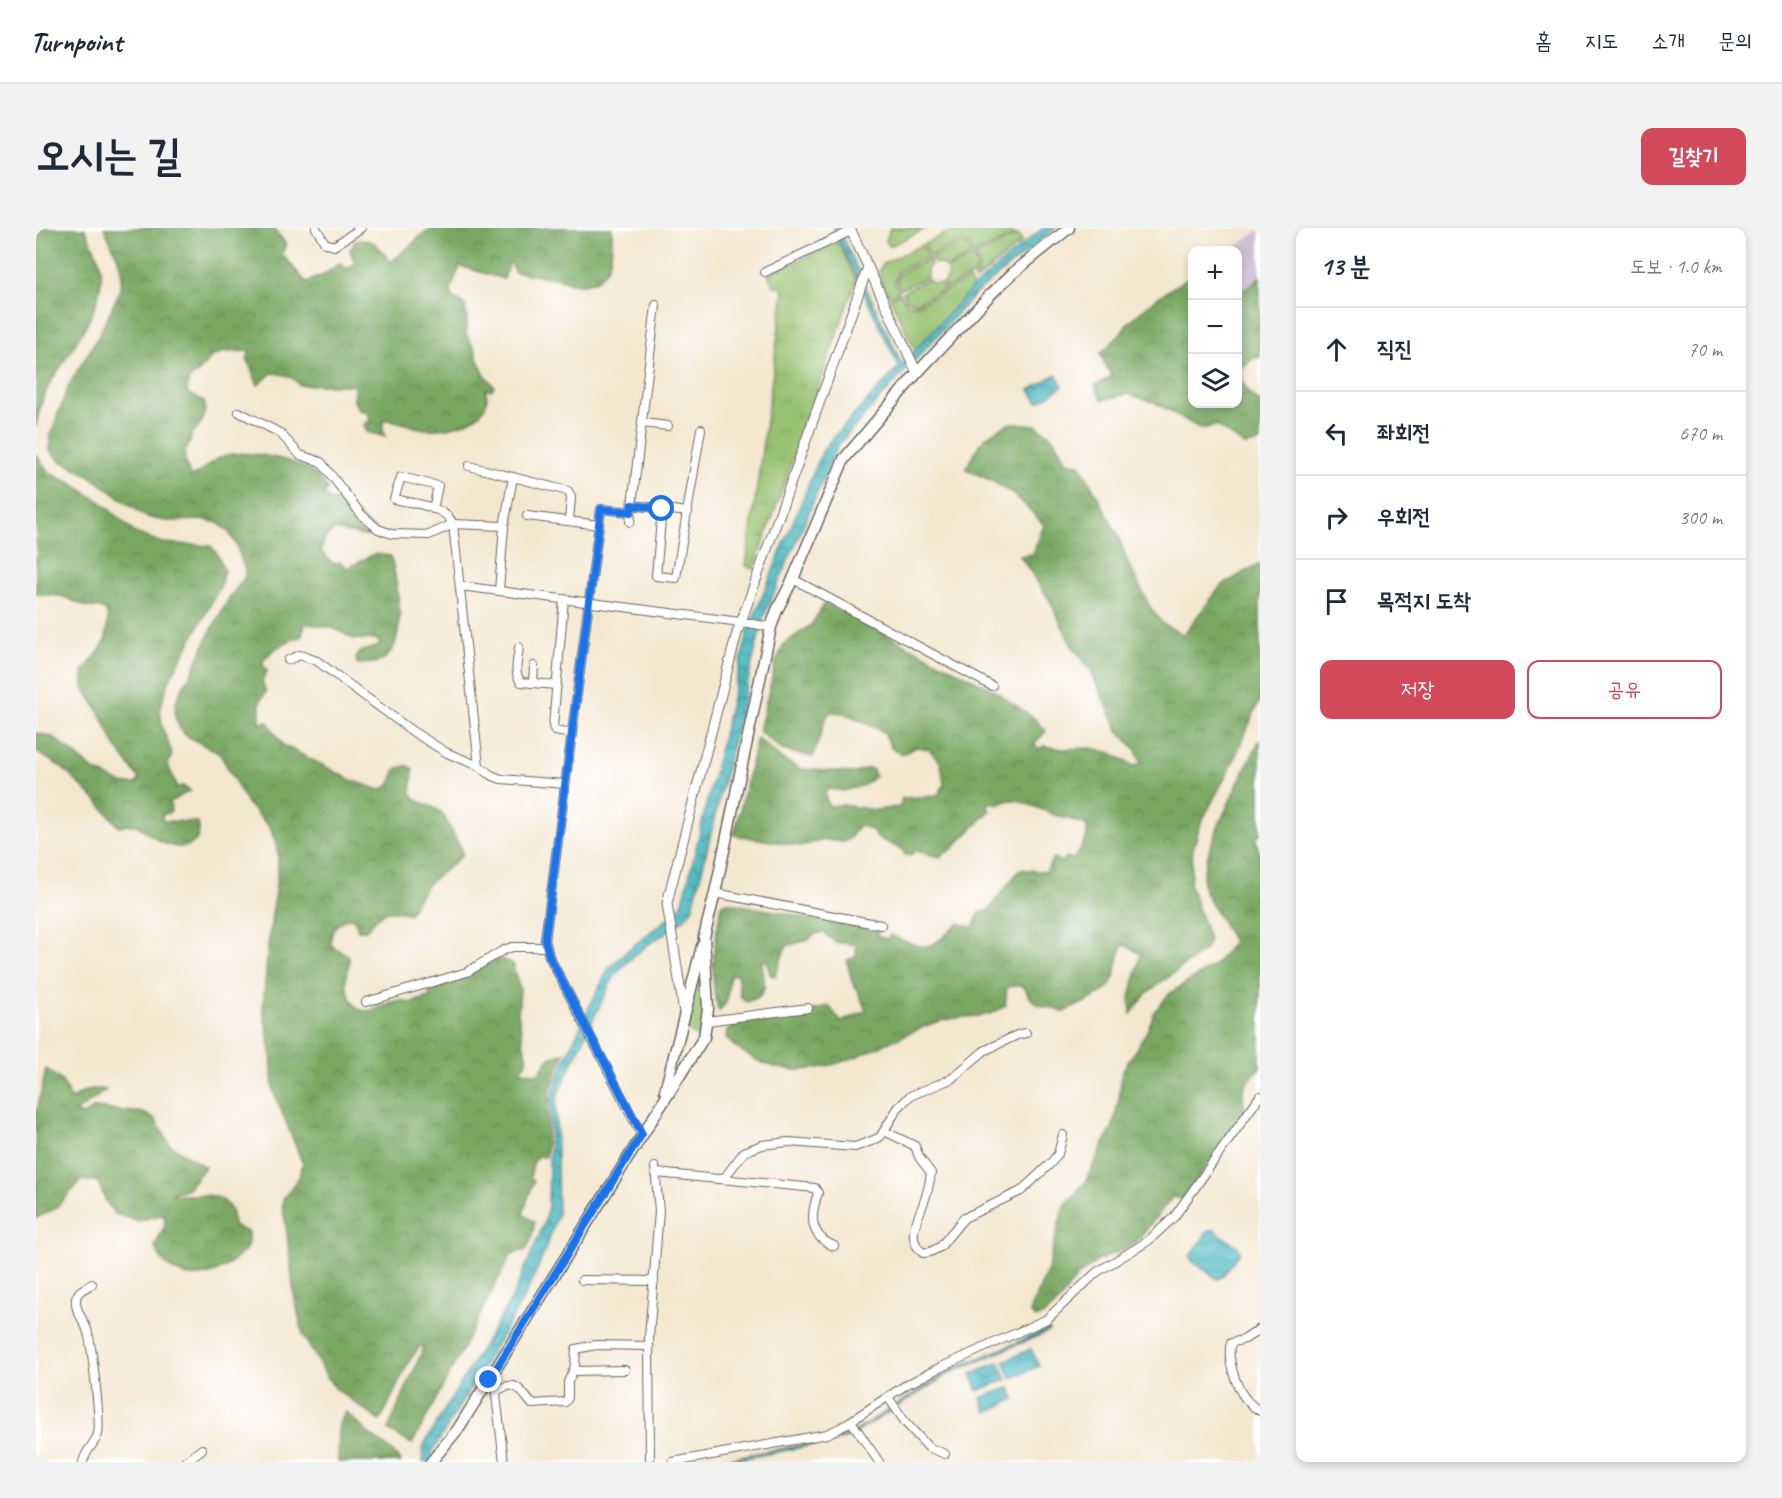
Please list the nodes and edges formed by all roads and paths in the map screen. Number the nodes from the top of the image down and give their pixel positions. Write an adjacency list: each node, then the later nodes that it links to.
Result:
1 (316, 228): 2 (street)
2 (361, 228)
3 (1069, 228): 8 (main road)
4 (851, 230): 5 (street); 6 (street)
5 (868, 267): 8 (street); 30 (street)
6 (765, 272)
7 (656, 305): 10 (street)
8 (916, 373): 25 (main road)
9 (239, 412): 22 (street)
10 (642, 423): 11 (street); 15 (street)
11 (668, 426)
12 (702, 429): 18 (street)
13 (469, 466): 14 (street)
14 (513, 477): 20 (street); 24 (street)
15 (631, 508): 17 (street); 21 (street); 23 (street)
16 (434, 509): 16 (street); 22 (street)
17 (662, 509): 18 (street); 18 (street)
18 (688, 512)
19 (527, 516): 20 (street)
20 (569, 521): 23 (street)
21 (630, 522)
22 (453, 524): 24 (street); 26 (street)
23 (599, 525): 29 (street)
24 (504, 526): 27 (street)
25 (793, 579): 31 (main road); 37 (street)
26 (460, 586): 27 (street); 39 (street)
27 (499, 591): 28 (street)
28 (564, 599): 29 (street); 36 (street)
29 (589, 603): 30 (street); 38 (street)
30 (744, 622): 31 (street); 47 (street)
31 (768, 626): 41 (main road)
32 (519, 647): 35 (street)
33 (288, 660): 39 (street)
34 (534, 666): 35 (street)
35 (533, 683): 36 (street)
36 (556, 685): 38 (street)
37 (992, 686)
38 (572, 734): 40 (street)
39 (479, 766): 40 (street)
40 (565, 784): 44 (street)
41 (715, 893): 42 (street); 43 (main road)
42 (881, 925)
43 (704, 937): 47 (main road); 48 (main road)
44 (546, 947): 45 (street); 53 (street)
45 (366, 1002)
46 (808, 1008): 48 (street)
47 (684, 1017): 51 (main road)
48 (707, 1021): 51 (main road)
49 (1026, 1033): 52 (street)
50 (1260, 1096): 64 (street)
51 (663, 1100): 53 (main road)
52 (884, 1131): 54 (street); 55 (street)
53 (642, 1134): 69 (main road)
54 (1063, 1136)
55 (718, 1179): 56 (street); 58 (street)
56 (834, 1246)
57 (582, 1280): 58 (street)
58 (654, 1281): 61 (street)
59 (92, 1284): 70 (street)
60 (1260, 1329): 65 (street)
61 (649, 1346): 63 (street); 73 (street)
62 (625, 1370): 63 (street)
63 (574, 1371): 72 (street)
64 (888, 1397): 66 (street); 68 (street)
65 (1260, 1411)
66 (851, 1421): 74 (street); 75 (street)
67 (202, 1449): 71 (street)
68 (945, 1454)
69 (433, 1460)
70 (83, 1462)
71 (186, 1462)
72 (504, 1462)
73 (650, 1462)
74 (673, 1462)
75 (879, 1462)

